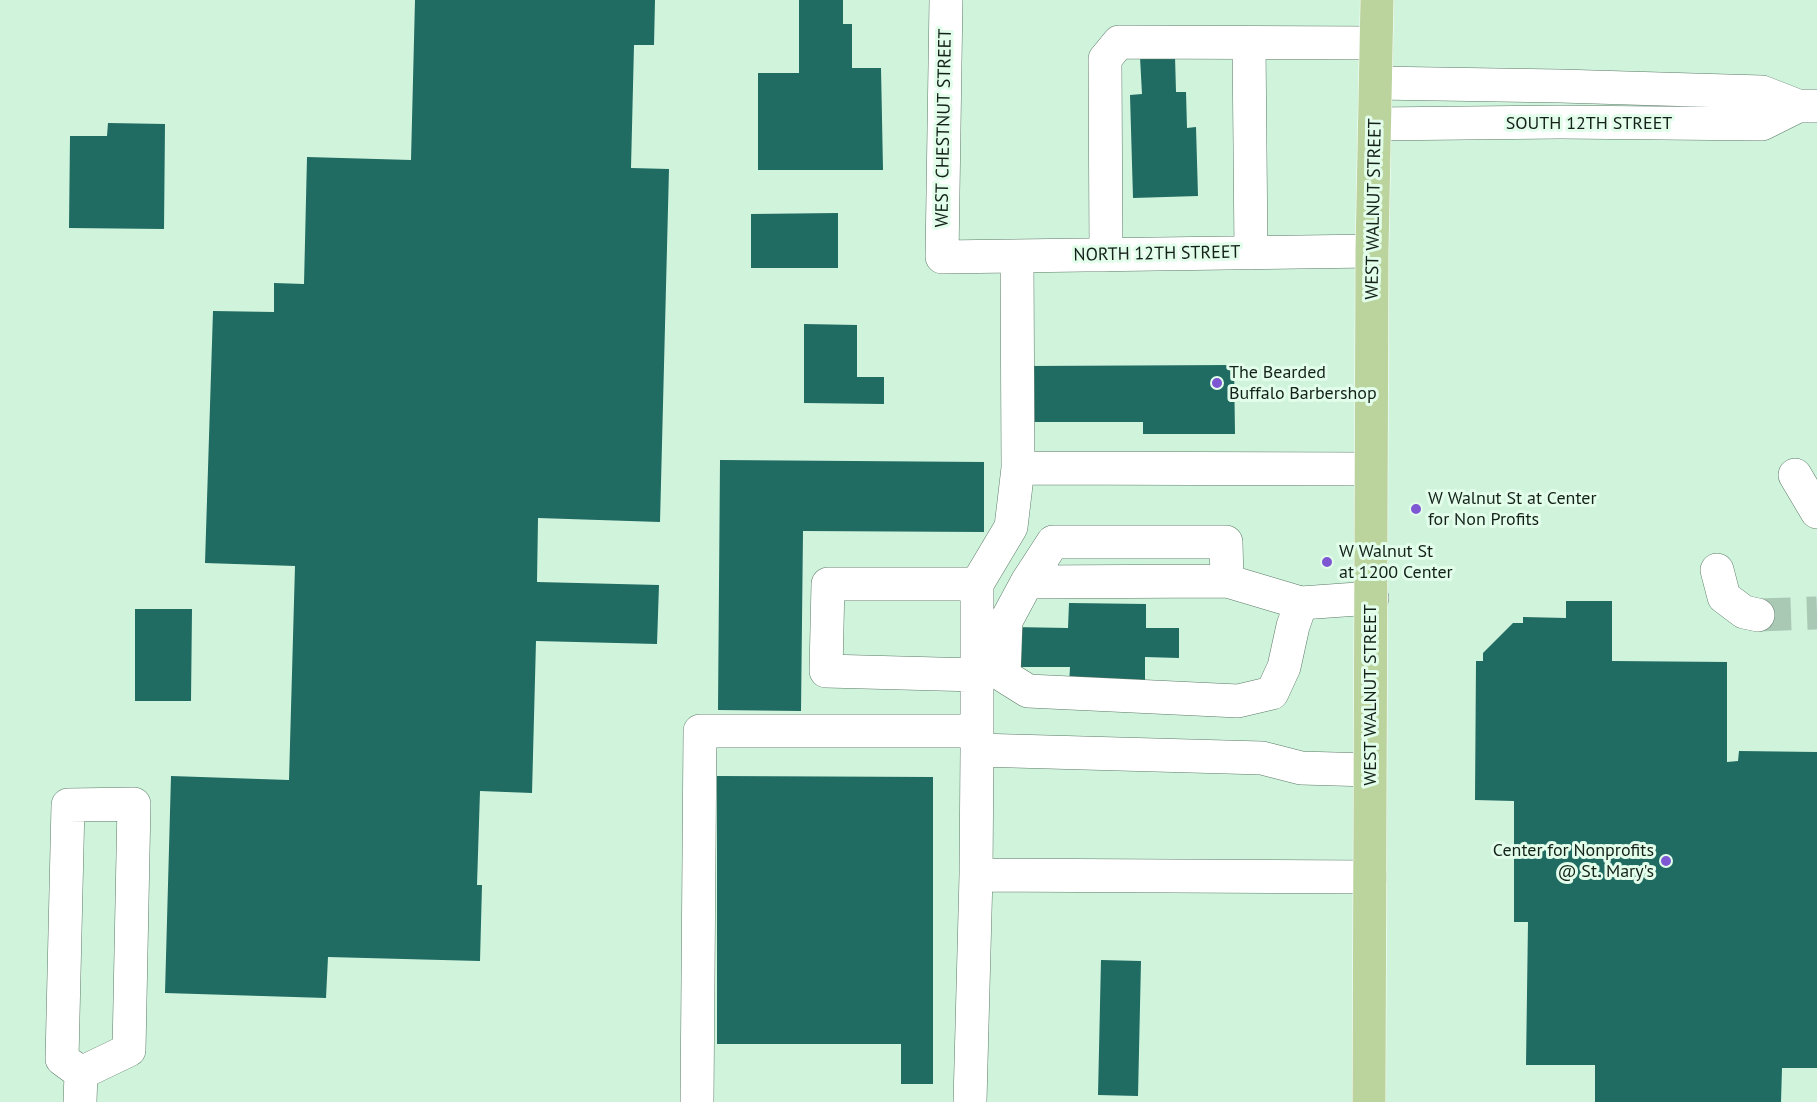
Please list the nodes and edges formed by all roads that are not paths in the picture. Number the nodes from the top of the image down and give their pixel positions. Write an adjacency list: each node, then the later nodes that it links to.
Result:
1 (946, 0): 12 (street, WEST CHESTNUT STREET)
2 (1377, 0): 4 (main road, WEST WALNUT STREET)
3 (1249, 43): 4 (street); 9 (street); 10 (street)
4 (1376, 43): 5 (main road, WEST WALNUT STREET)
5 (1376, 83): 6 (street, SOUTH 12TH STREET); 7 (main road, WEST WALNUT STREET)
6 (1807, 106): 7 (street, SOUTH 12TH STREET)
7 (1375, 124): 8 (main road, WEST WALNUT STREET)
8 (1372, 251): 9 (street, NORTH 12TH STREET); 14 (main road, WEST WALNUT STREET)
9 (1251, 253): 10 (street, NORTH 12TH STREET)
10 (1106, 255): 11 (street, NORTH 12TH STREET)
11 (1017, 256): 12 (street, NORTH 12TH STREET); 13 (street)
12 (942, 257)
13 (1018, 468): 14 (street); 18 (street)
14 (1371, 469): 19 (main road, WEST WALNUT STREET)
15 (1795, 476): 16 (street)
16 (1817, 512)
17 (1717, 570): 21 (street)
18 (977, 584): 22 (street); 22 (street)
19 (1372, 598): 20 (street); 24 (main road, WEST WALNUT STREET)
20 (1301, 603): 20 (street)
21 (1758, 615)
22 (977, 675): 23 (street)
23 (977, 740): 24 (street); 25 (street); 28 (street)
24 (1370, 770): 26 (main road, WEST WALNUT STREET)
25 (976, 875): 26 (street); 29 (street)
26 (1370, 876): 30 (main road, WEST WALNUT STREET)
27 (80, 1087): 27 (street)
28 (697, 1102)
29 (970, 1102)
30 (1369, 1102)

